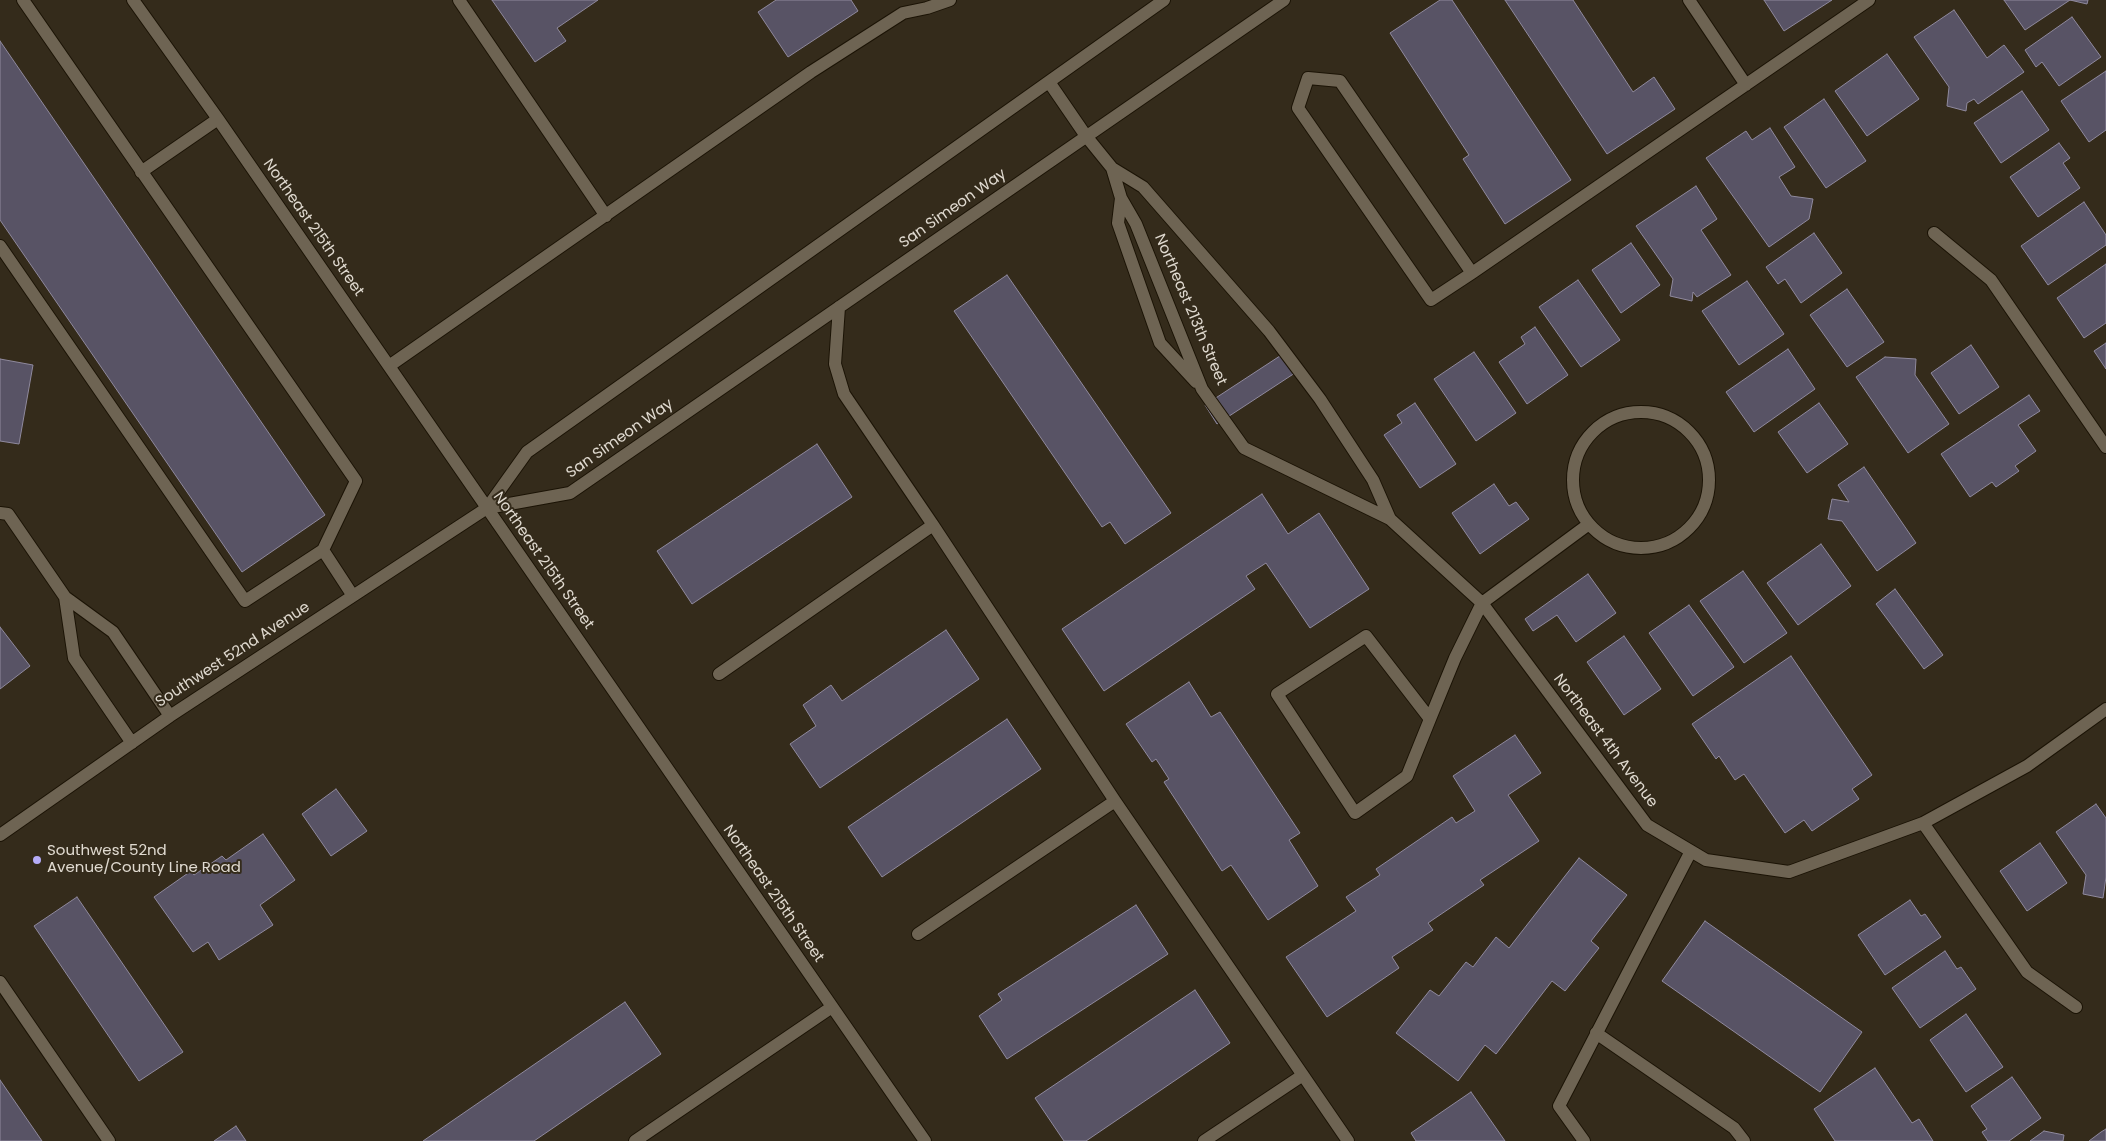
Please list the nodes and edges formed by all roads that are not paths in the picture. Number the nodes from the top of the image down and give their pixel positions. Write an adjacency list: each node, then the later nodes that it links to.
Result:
1 (23, 0): 14 (street)
2 (133, 0): 11 (street, Northeast 215th Street)
3 (459, 0): 16 (street)
4 (950, 0): 16 (street)
5 (1164, 0): 9 (street)
6 (1284, 0): 12 (street, San Simeon Way)
7 (1688, 0): 10 (street)
8 (1869, 0): 10 (street)
9 (1049, 82): 12 (street, Northeast 213th Street); 24 (street)
10 (1746, 85): 19 (street)
11 (218, 119): 14 (street); 21 (street, Northeast 215th Street)
12 (1086, 136): 13 (street, Northeast 213th Street); 20 (street, San Simeon Way)
13 (1112, 168): 15 (street, Northeast 213th Street); 26 (street, Northeast 213th Street)
14 (142, 172): 29 (street)
15 (1121, 198): 22 (street, Northeast 213th Street); 22 (street)
16 (606, 216): 21 (street)
17 (1934, 233): 23 (street)
18 (0, 246): 29 (street)
19 (1472, 273): 19 (street)
20 (839, 307): 24 (street, San Simeon Way); 28 (street)
21 (389, 366): 24 (street, Northeast 215th Street)
22 (1202, 389): 26 (street, Northeast 213th Street)
23 (2106, 447)
24 (487, 508): 30 (street, Southwest 52nd Avenue); 44 (street, Northeast 215th Street)
25 (0, 513): 31 (street)
26 (1390, 519): 32 (street, Northeast 213th Street)
27 (1589, 524): 27 (street); 32 (street)
28 (933, 525): 33 (street); 38 (street)
29 (323, 550): 30 (street)
30 (353, 596): 35 (street, Southwest 52nd Avenue)
31 (65, 597): 35 (street); 37 (street)
32 (1482, 603): 36 (street); 41 (street, Northeast 4th Avenue)
33 (719, 674)
34 (2106, 709): 39 (street, Northeast 4th Avenue)
35 (170, 716): 37 (street, Southwest 52nd Avenue)
36 (1430, 719): 36 (street)
37 (132, 743): 40 (street, Southwest 52nd Avenue)
38 (1115, 802): 42 (street); 47 (street)
39 (1924, 823): 41 (street, Northeast 4th Avenue); 45 (street)
40 (0, 835)
41 (1691, 851): 46 (street)
42 (918, 934)
43 (0, 982): 48 (street)
44 (832, 1007): 49 (street); 50 (street, Northeast 215th Street)
45 (2076, 1008)
46 (1596, 1032): 53 (street); 54 (street)
47 (1303, 1075): 51 (street); 52 (street)
48 (109, 1141)
49 (635, 1141)
50 (925, 1141)
51 (1204, 1141)
52 (1348, 1141)
53 (1584, 1141)
54 (1744, 1141)

